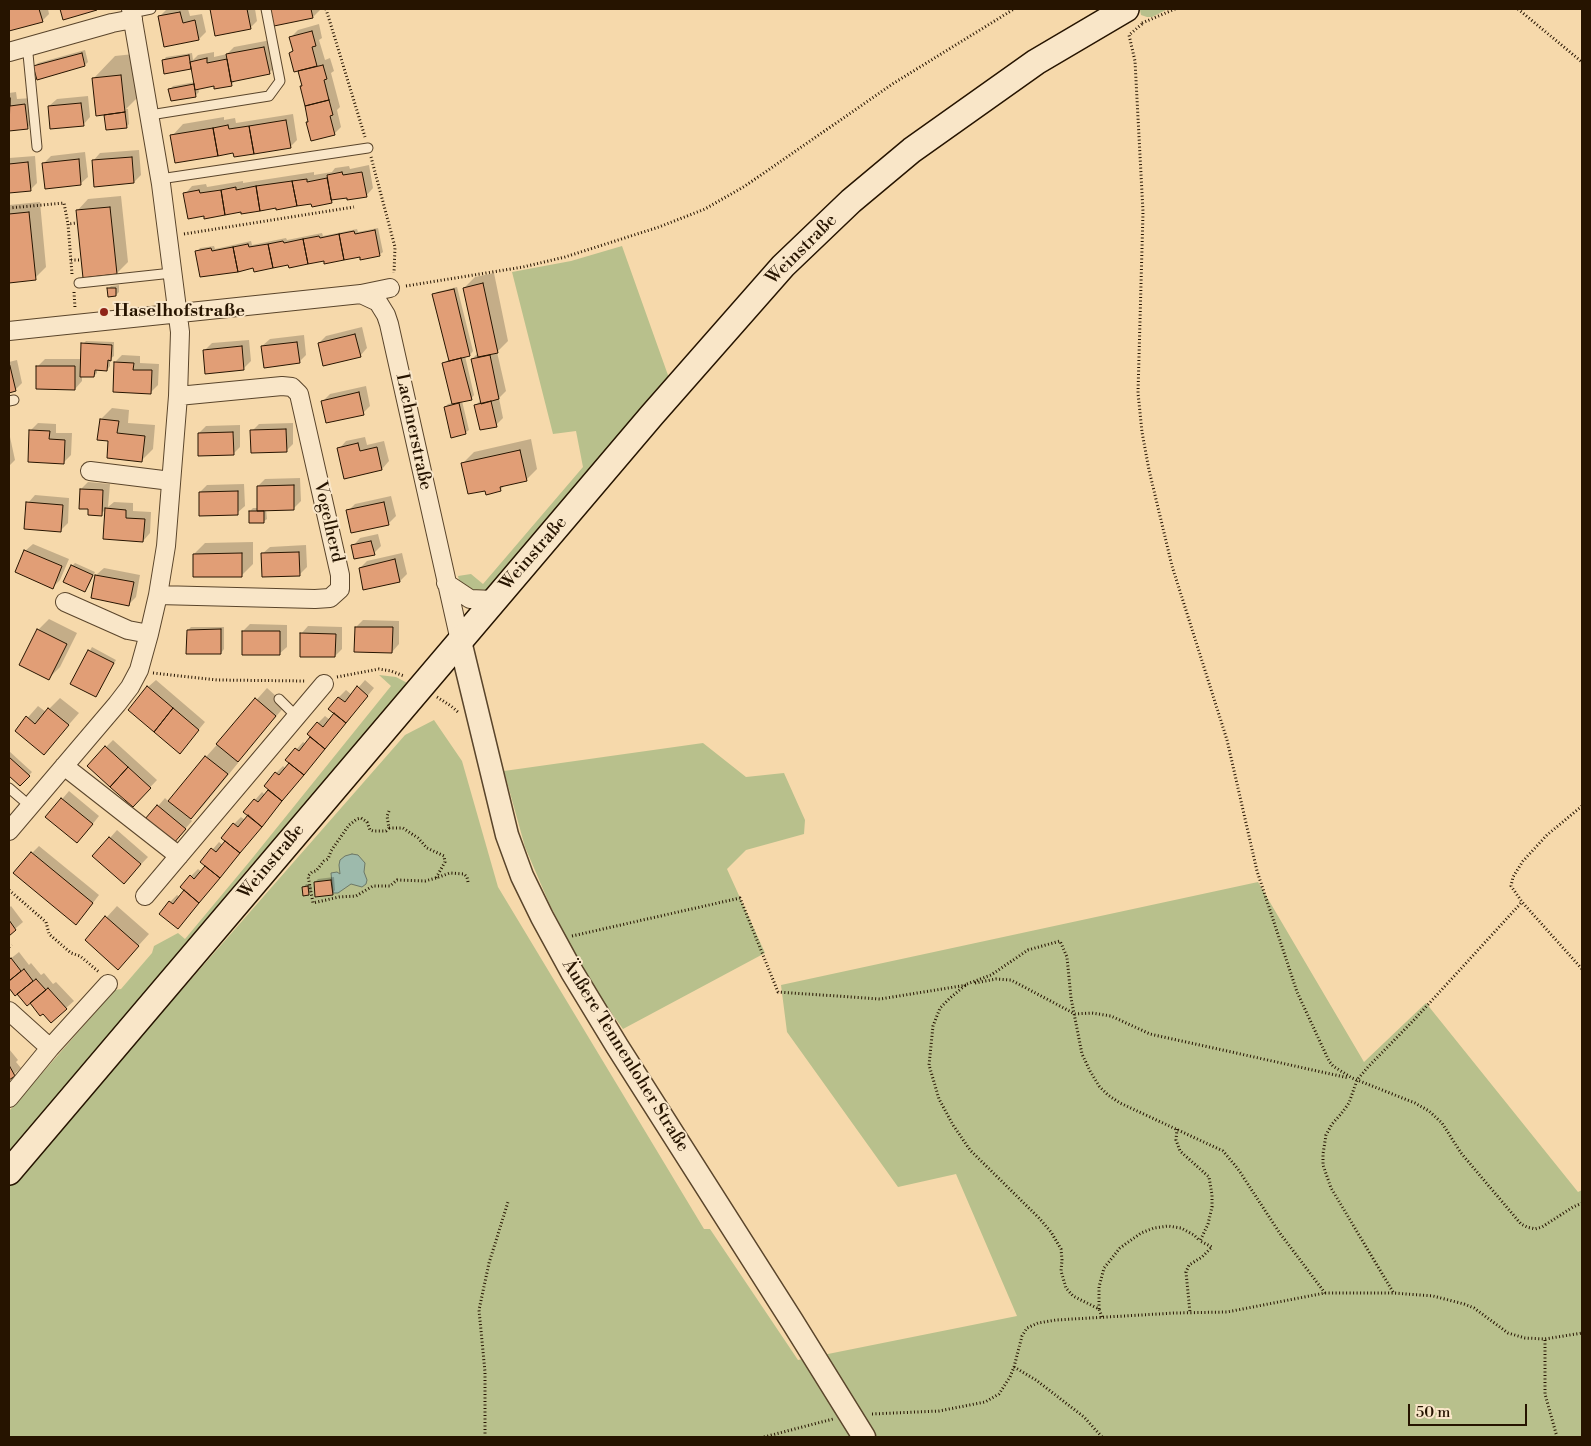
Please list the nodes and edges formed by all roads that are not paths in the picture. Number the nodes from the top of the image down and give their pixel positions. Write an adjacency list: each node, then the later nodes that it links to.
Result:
1 (151, 9): 3 (lane)
2 (266, 9): 7 (lane)
3 (132, 14): 5 (street); 7 (street)
4 (1135, 16): 22 (main road, Weinstraße)
5 (26, 47): 6 (street); 8 (lane)
6 (9, 52)
7 (150, 115): 10 (street)
8 (38, 147)
9 (368, 148): 10 (lane)
10 (160, 178): 11 (street)
11 (172, 274): 12 (lane); 15 (street)
12 (75, 284)
13 (390, 288): 14 (street)
14 (361, 294): 15 (street); 20 (street, Lachnerstraße)
15 (178, 314): 16 (street); 17 (street)
16 (9, 331)
17 (178, 396): 19 (street); 21 (street, Vogelherd)
18 (90, 472): 19 (street)
19 (171, 481): 21 (street)
20 (446, 583): 22 (street); 25 (street, Lachnerstraße)
21 (158, 595): 24 (street)
22 (494, 600): 25 (main road, Weinstraße)
23 (65, 602): 24 (street)
24 (149, 634): 29 (street)
25 (460, 642): 39 (main road, Weinstraße); 40 (street, Äußere Tennenloher Straße)
26 (321, 681): 28 (street)
27 (279, 699): 28 (lane)
28 (296, 716): 33 (street)
29 (64, 766): 31 (street); 33 (street)
30 (9, 788): 31 (lane)
31 (30, 806): 32 (street)
32 (9, 831)
33 (179, 856): 34 (street)
34 (145, 896)
35 (108, 984): 37 (street)
36 (9, 1011): 37 (street)
37 (50, 1048): 38 (street)
38 (9, 1098)
39 (9, 1172)
40 (864, 1437)

